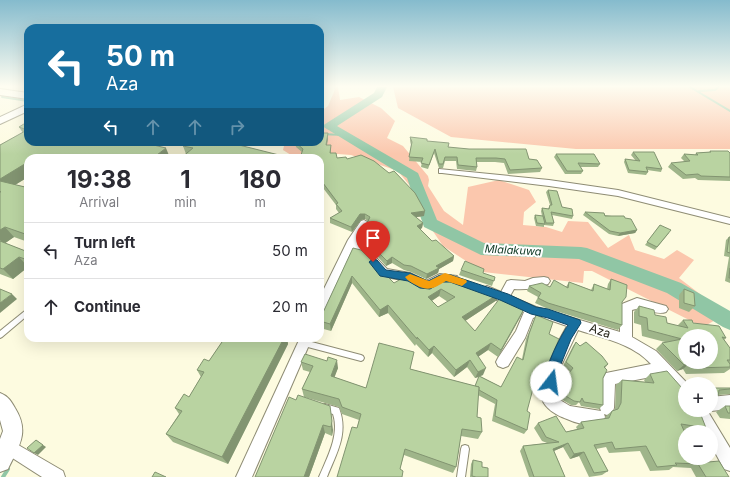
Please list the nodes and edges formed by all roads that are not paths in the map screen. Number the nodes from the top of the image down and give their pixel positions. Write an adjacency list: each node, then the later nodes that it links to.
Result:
1 (23, 109): 2 (main road)
2 (0, 121)
3 (442, 171): 4 (street)
4 (730, 221)
5 (364, 223): 6 (street)
6 (353, 240): 8 (street); 11 (street)
7 (544, 281): 10 (street)
8 (464, 283)
9 (477, 288): 10 (street, Aza)
10 (504, 297): 13 (street, Aza)
11 (324, 301)
12 (662, 309): 17 (street)
13 (534, 311): 15 (street, Aza); 21 (street)
14 (24, 315): 16 (lane)
15 (576, 323): 17 (street, Aza); 22 (street)
16 (0, 335)
17 (626, 340): 22 (street, Aza)
18 (304, 342): 33 (street)
19 (311, 342): 20 (lane)
20 (361, 358)
21 (504, 362)
22 (665, 368): 23 (street, Aza)
23 (678, 383)
24 (730, 402): 26 (street)
25 (0, 403): 30 (main road)
26 (718, 403)
27 (316, 405): 34 (lane)
28 (703, 417): 31 (street)
29 (465, 449): 35 (lane)
30 (4, 454): 32 (street)
31 (730, 463)
32 (57, 477)
33 (244, 477)
34 (323, 477)
35 (462, 477)

